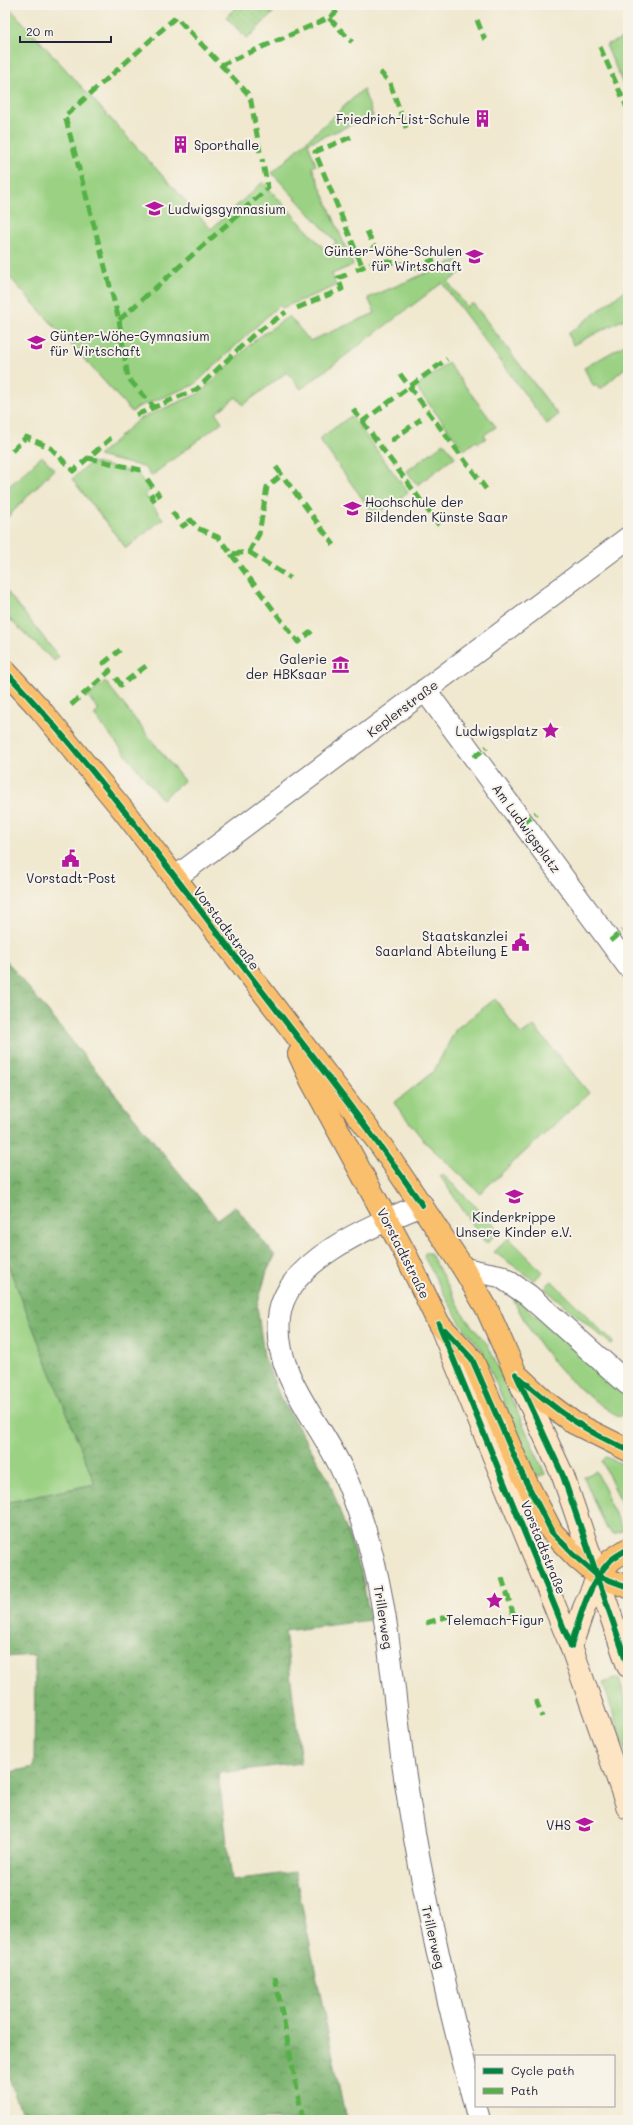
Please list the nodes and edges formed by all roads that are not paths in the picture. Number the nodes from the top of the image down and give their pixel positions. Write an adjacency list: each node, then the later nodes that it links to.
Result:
1 (628, 538): 3 (street, Keplerstraße)
2 (5, 671): 4 (main road, Vorstadtstraße)
3 (425, 690): 4 (street, Keplerstraße); 5 (street, Am Ludwigsplatz)
4 (176, 877): 6 (main road, Vorstadtstraße)
5 (628, 966)
6 (283, 1020): 7 (main road, Vorstadtstraße); 8 (main road, Vorstadtstraße)
7 (422, 1205): 8 (street, Trillerweg); 9 (main road, Vorstadtstraße)
8 (387, 1220): 10 (main road, Vorstadtstraße); 20 (street, Trillerweg)
9 (464, 1270): 11 (main road, Vorstadtstraße); 12 (street)
10 (439, 1324): 15 (main road); 17 (main road, Vorstadtstraße)
11 (516, 1374): 13 (main road); 15 (main road, Vorstadtstraße)
12 (628, 1384)
13 (628, 1450)
14 (628, 1549): 15 (main road)
15 (598, 1576): 16 (main road); 17 (main road); 18 (main road, Vorstadtstraße)
16 (628, 1587)
17 (571, 1646): 19 (main road, Vorstadtstraße)
18 (628, 1666)
19 (628, 1808)
20 (478, 2120)

